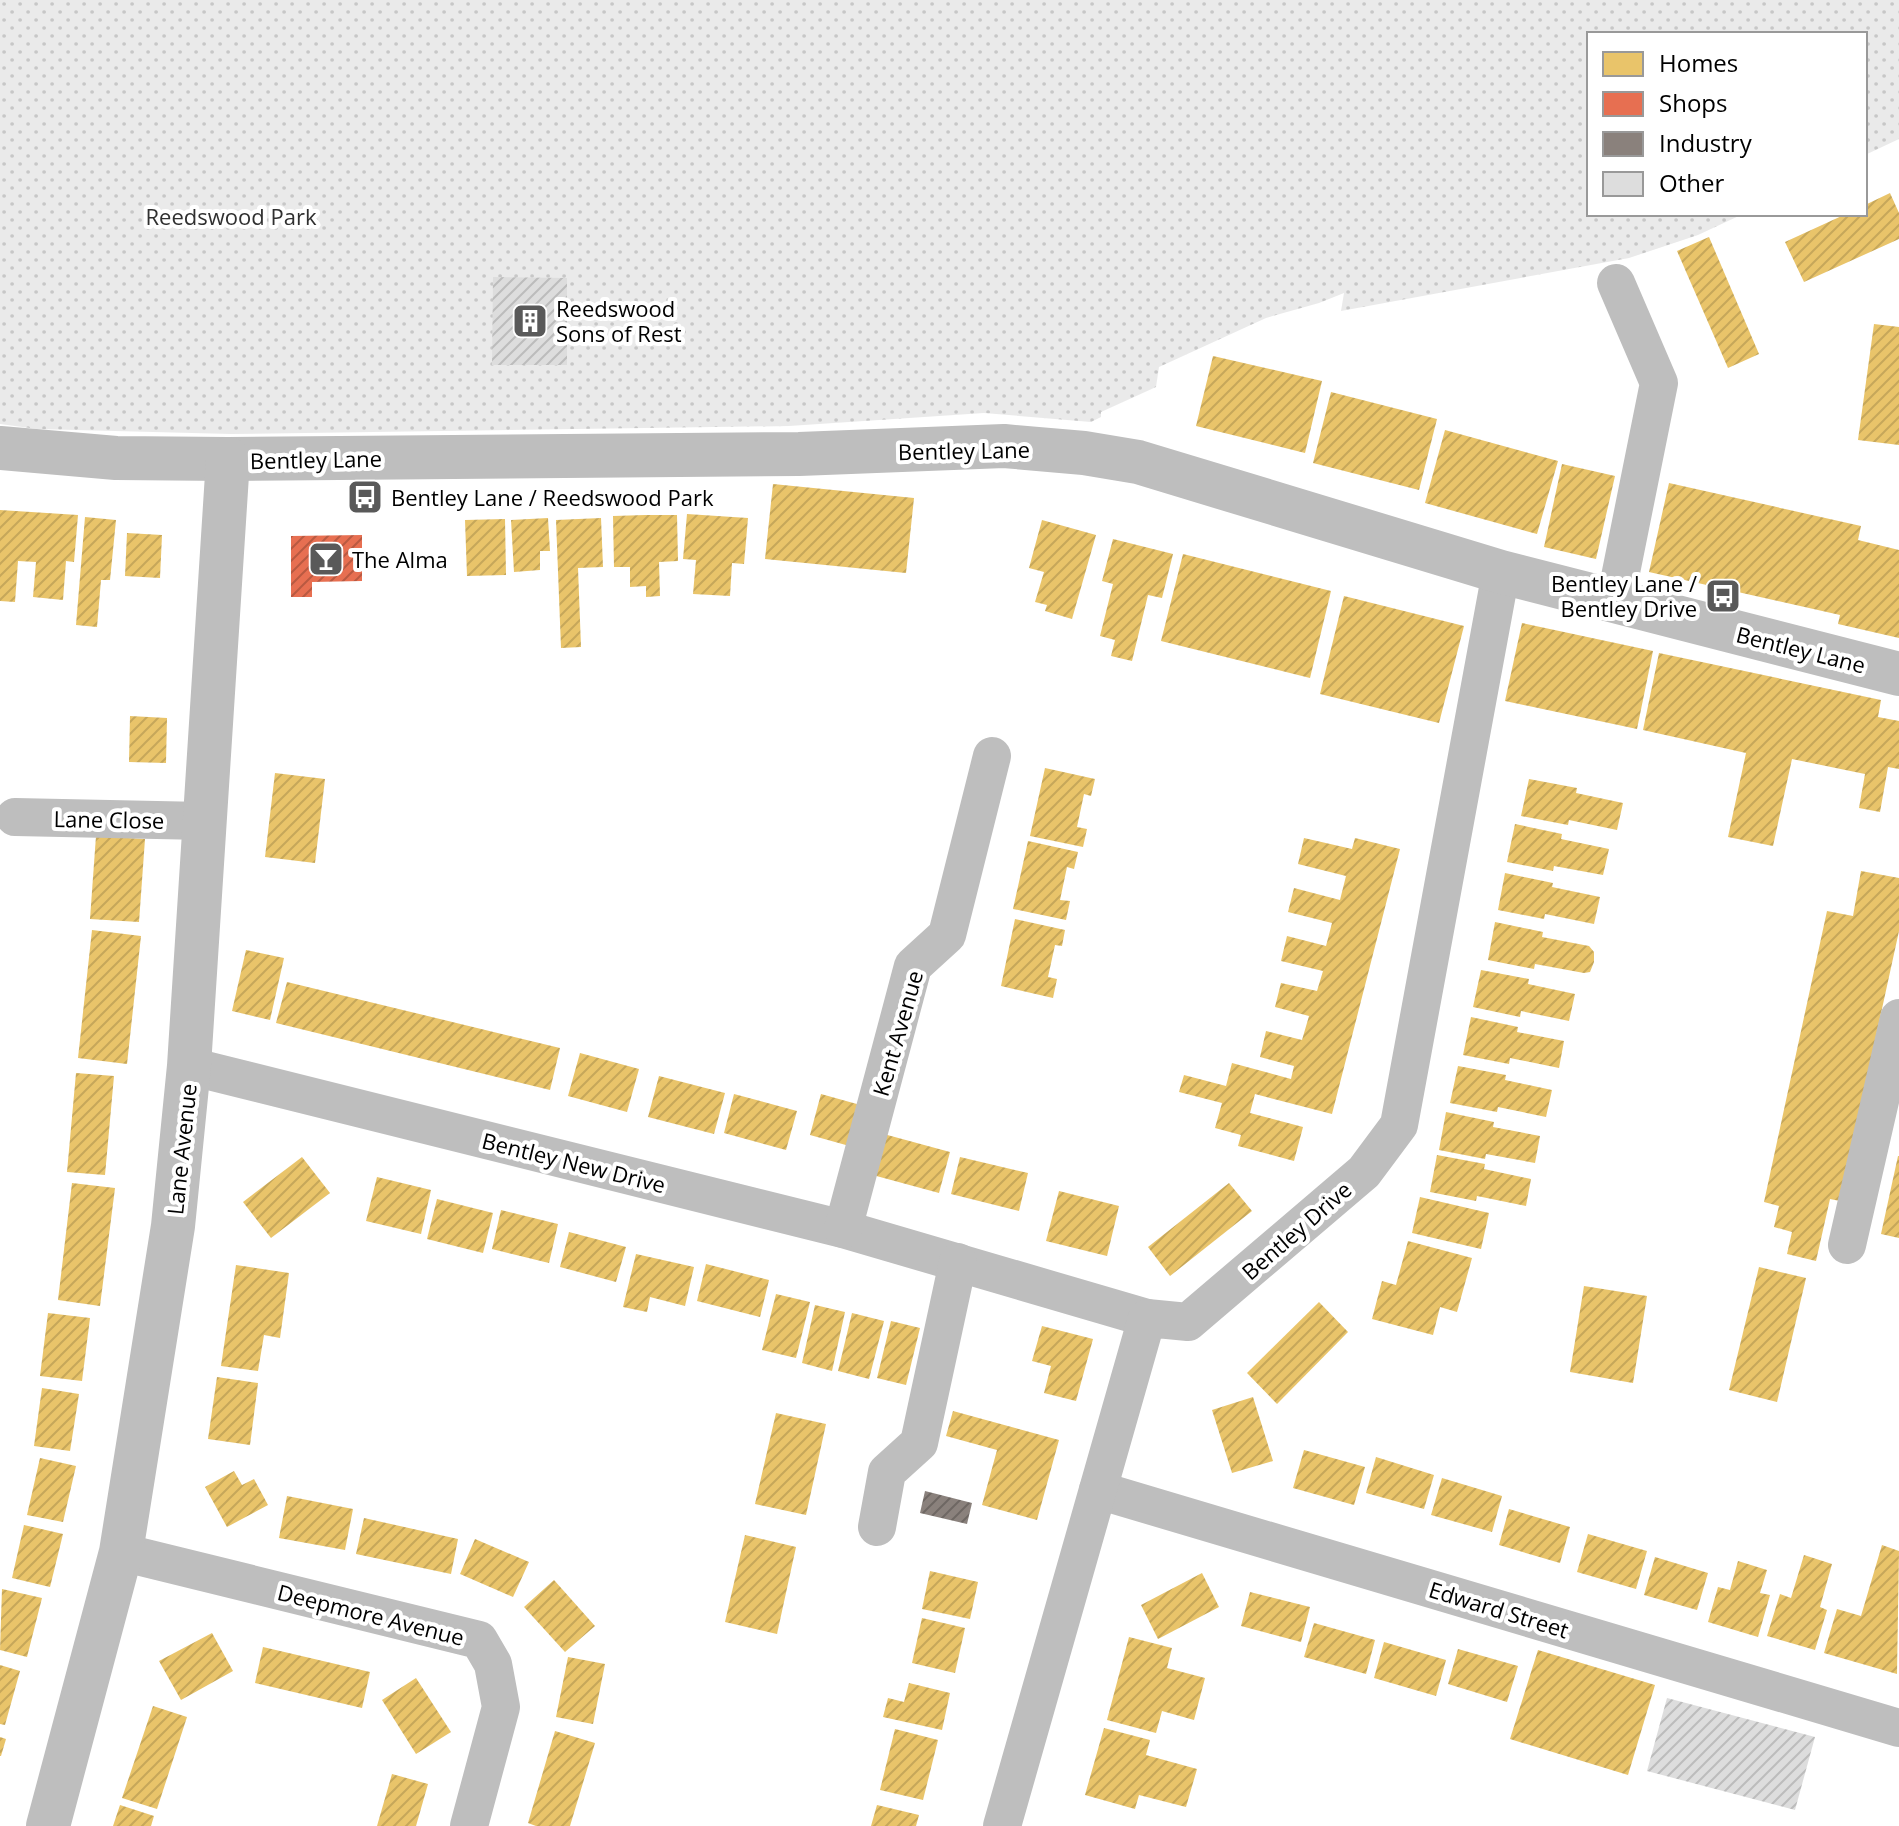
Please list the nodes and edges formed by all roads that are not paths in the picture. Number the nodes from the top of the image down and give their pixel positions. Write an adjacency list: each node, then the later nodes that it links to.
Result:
1 (1616, 283): 5 (street)
2 (0, 448): 3 (street, Bentley Lane)
3 (228, 459): 4 (street, Bentley Lane); 9 (street, Lane Avenue)
4 (1501, 572): 5 (street, Bentley Lane); 15 (street, Bentley Drive)
5 (1615, 602): 6 (street, Bentley Lane)
6 (1899, 674)
7 (992, 756): 12 (street, Kent Avenue)
8 (15, 817): 9 (street, Lane Close)
9 (204, 821): 11 (street, Lane Avenue)
10 (1899, 1018): 13 (street)
11 (189, 1066): 12 (street, Bentley New Drive); 18 (street, Lane Avenue)
12 (843, 1229): 14 (street, Bentley New Drive)
13 (1847, 1245)
14 (958, 1262): 15 (street, Bentley New Drive); 17 (street)
15 (1147, 1318): 16 (street)
16 (1098, 1490): 19 (street, Edward Street); 22 (street)
17 (877, 1527)
18 (121, 1552): 20 (street, Lane Avenue); 21 (street, Deepmore Avenue)
19 (1899, 1728)
20 (48, 1826)
21 (469, 1826)
22 (1002, 1826)

